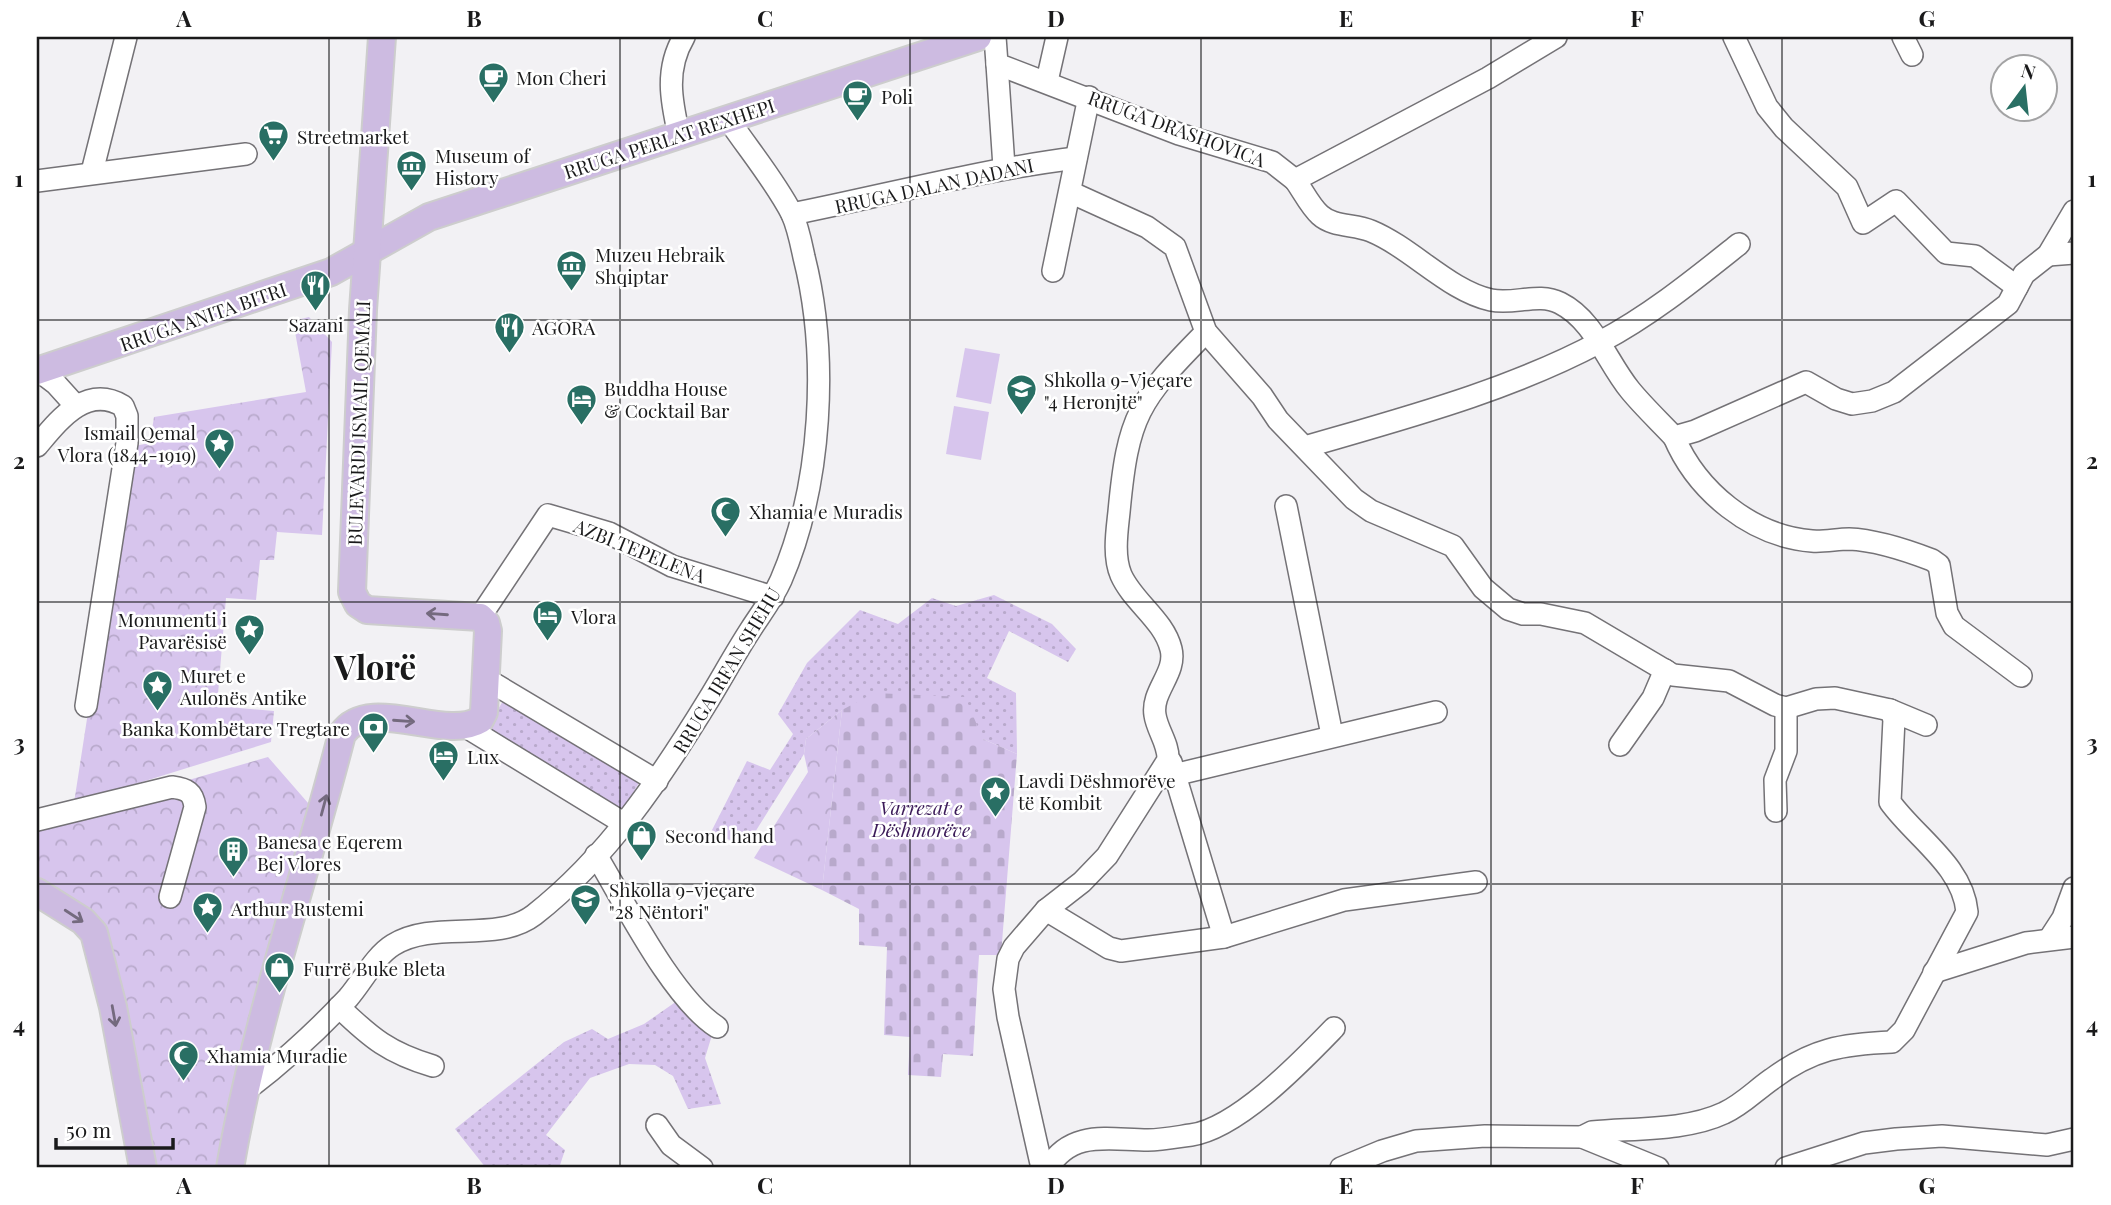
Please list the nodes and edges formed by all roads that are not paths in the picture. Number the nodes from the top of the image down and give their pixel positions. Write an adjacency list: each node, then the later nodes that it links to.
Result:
1 (125, 37): 17 (street)
2 (382, 37): 25 (main road, BULEVARDI ISMAIL QEMALI)
3 (684, 37): 13 (street)
4 (978, 37): 12 (main road, RRUGA PERLAT REXHEPI)
5 (995, 37): 9 (street)
6 (1058, 37): 10 (street)
7 (1556, 37): 18 (street)
8 (1734, 37): 28 (street)
9 (997, 64): 10 (street, RRUGA DRASHOVICA); 16 (street)
10 (1047, 81): 11 (street, RRUGA DRASHOVICA)
11 (1089, 97): 15 (street); 18 (street, RRUGA DRASHOVICA)
12 (728, 119): 13 (main road, RRUGA PERLAT REXHEPI); 22 (street, RRUGA IRFAN SHEHU)
13 (679, 135): 25 (main road, RRUGA PERLAT REXHEPI)
14 (246, 154): 17 (street)
15 (1076, 158): 16 (street, RRUGA DALAN DADANI); 20 (street)
16 (1003, 167): 22 (street, RRUGA DALAN DADANI)
17 (92, 172): 19 (street)
18 (1295, 180): 30 (street, RRUGA DRASHOVICA)
19 (37, 181)
20 (1070, 192): 27 (street); 29 (street)
21 (2074, 211): 26 (street)
22 (792, 214): 37 (street, RRUGA IRFAN SHEHU)
23 (1739, 244): 30 (street)
24 (2074, 253): 26 (street)
25 (366, 254): 31 (main road, RRUGA ANITA BITRI); 38 (main road, BULEVARDI ISMAIL QEMALI, one-way to 25)
26 (2048, 255): 28 (street)
27 (1053, 271)
28 (2017, 287): 33 (street)
29 (1206, 332): 35 (street); 50 (street)
30 (1599, 343): 33 (street, RRUGA DRASHOVICA); 35 (street)
31 (38, 371): 32 (street)
32 (75, 405): 34 (street); 42 (street)
33 (1674, 437): 40 (street, RRUGA DRASHOVICA)
34 (37, 446)
35 (1305, 447): 39 (street)
36 (1286, 506): 48 (street)
37 (773, 597): 38 (street, AZBI TEPELENA); 51 (street, RRUGA IRFAN SHEHU)
38 (480, 617): 41 (main road)
39 (1665, 670): 43 (street); 49 (street)
40 (2021, 676)
41 (486, 679): 46 (main road); 51 (street)
42 (86, 706)
43 (1786, 708): 44 (street); 52 (street)
44 (1890, 710): 47 (street); 64 (street)
45 (1436, 712): 48 (street)
46 (463, 725): 54 (street); 69 (main road, one-way to 46)
47 (1926, 725)
48 (1332, 735): 50 (street)
49 (1620, 745)
50 (1167, 769): 60 (street); 61 (street)
51 (657, 781): 54 (street, RRUGA IRFAN SHEHU)
52 (1776, 810)
53 (37, 820): 59 (street)
54 (625, 824): 55 (street, RRUGA IRFAN SHEHU)
55 (596, 855): 65 (street, RRUGA IRFAN SHEHU); 66 (street)
56 (1476, 882): 61 (street)
57 (2074, 888): 63 (street)
58 (37, 892): 73 (main road, one-way to 73)
59 (170, 897)
60 (1046, 910): 61 (street); 76 (street)
61 (1224, 937)
62 (2074, 937): 63 (street)
63 (2050, 938): 64 (street)
64 (1934, 972): 71 (street)
65 (339, 1007): 68 (street); 69 (street, RRUGA IRFAN SHEHU)
66 (717, 1027)
67 (1334, 1028): 77 (street)
68 (433, 1066)
69 (245, 1091): 74 (main road)
70 (657, 1125): 75 (street)
71 (1582, 1138): 78 (street); 79 (street)
72 (2074, 1139): 80 (street)
73 (143, 1168)
74 (230, 1168)
75 (702, 1168)
76 (1042, 1168)
77 (1048, 1168)
78 (1341, 1168)
79 (1658, 1168)
80 (1786, 1168)

